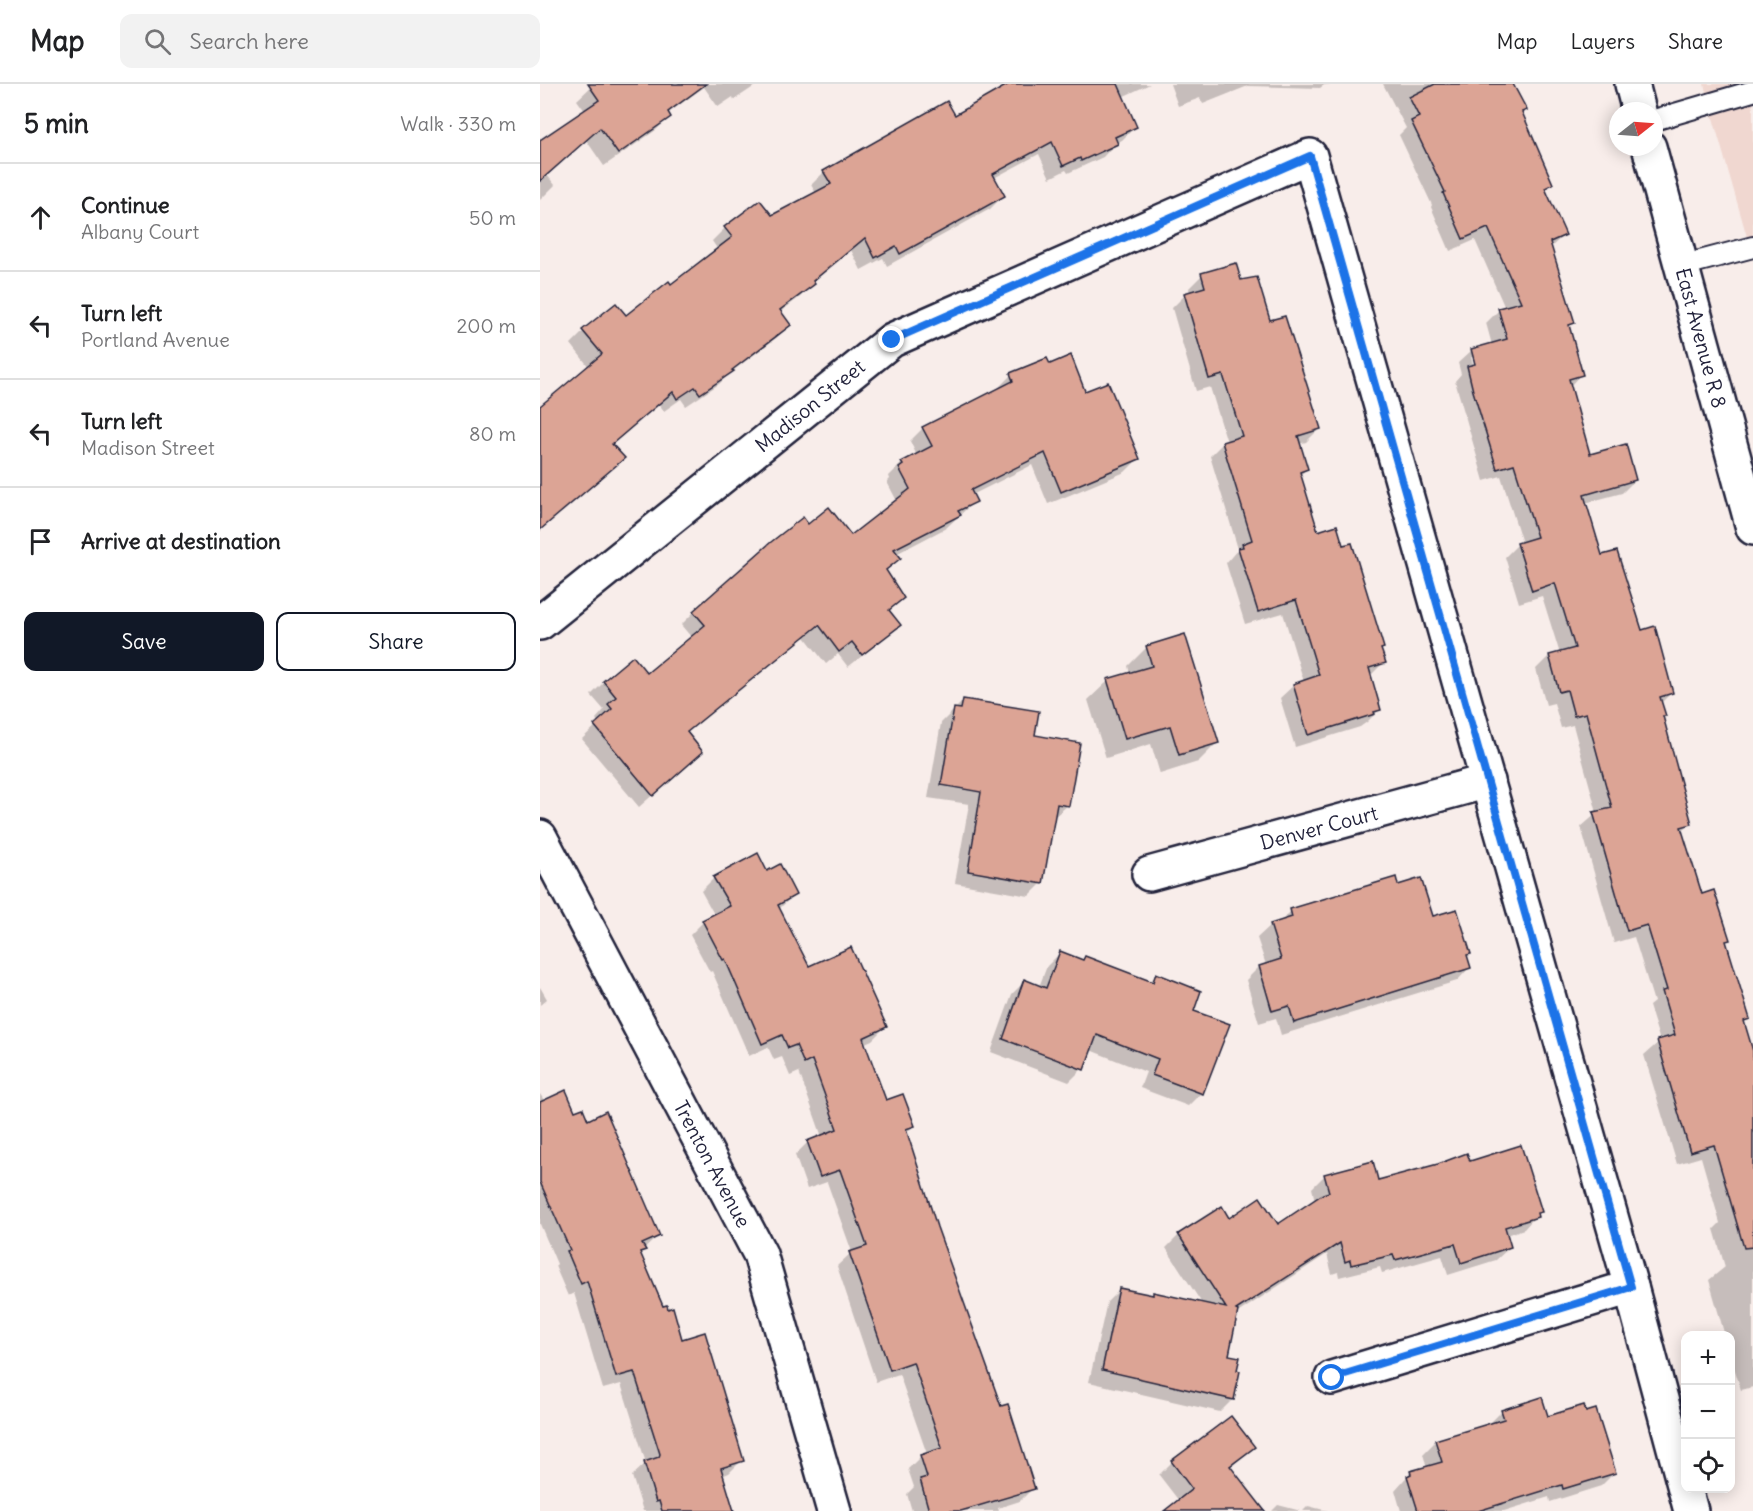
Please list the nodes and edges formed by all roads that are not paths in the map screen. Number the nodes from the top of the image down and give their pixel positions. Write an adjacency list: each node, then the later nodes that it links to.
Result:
1 (1632, 84): 3 (street)
2 (1753, 91): 4 (lane)
3 (1637, 102)
4 (1663, 117)
5 (1651, 156): 7 (street, East Avenue R 8)
6 (1753, 247): 7 (lane)
7 (1681, 266): 8 (street, East Avenue R 8)
8 (1753, 528)
9 (540, 623): 10 (street, Madison Street)
10 (1488, 781): 12 (street, Denver Court); 13 (street)
11 (540, 837): 15 (street, Trenton Avenue)
12 (1149, 874)
13 (1631, 1287): 14 (street); 16 (street)
14 (1332, 1378)
15 (834, 1511)
16 (1691, 1511)

